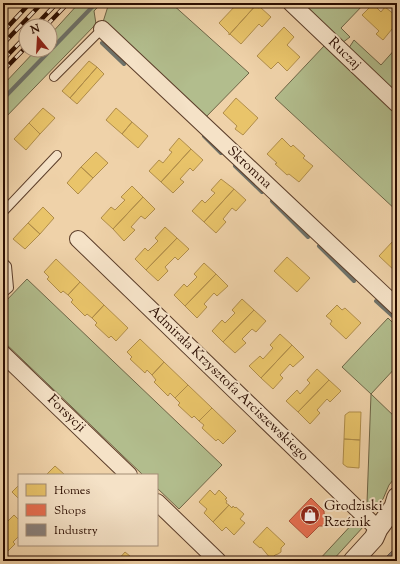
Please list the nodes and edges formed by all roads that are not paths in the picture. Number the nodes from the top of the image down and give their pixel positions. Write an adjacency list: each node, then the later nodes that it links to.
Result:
1 (291, 3): 4 (street, Ruczaj)
2 (102, 29): 3 (lane); 10 (street, Skromna)
3 (54, 78)
4 (397, 104)
5 (57, 155): 6 (lane)
6 (3, 212)
7 (78, 239): 17 (street, Admirała Krzysztofa Arciszewskiego)
8 (3, 262): 9 (lane)
9 (3, 293)
10 (397, 307)
11 (3, 354): 12 (street, Forsycji)
12 (128, 474)
13 (397, 498): 15 (street); 17 (street)
14 (158, 503): 18 (street)
15 (397, 504)
16 (397, 525): 17 (street)
17 (376, 533): 19 (street)
18 (218, 561)
19 (353, 561)

